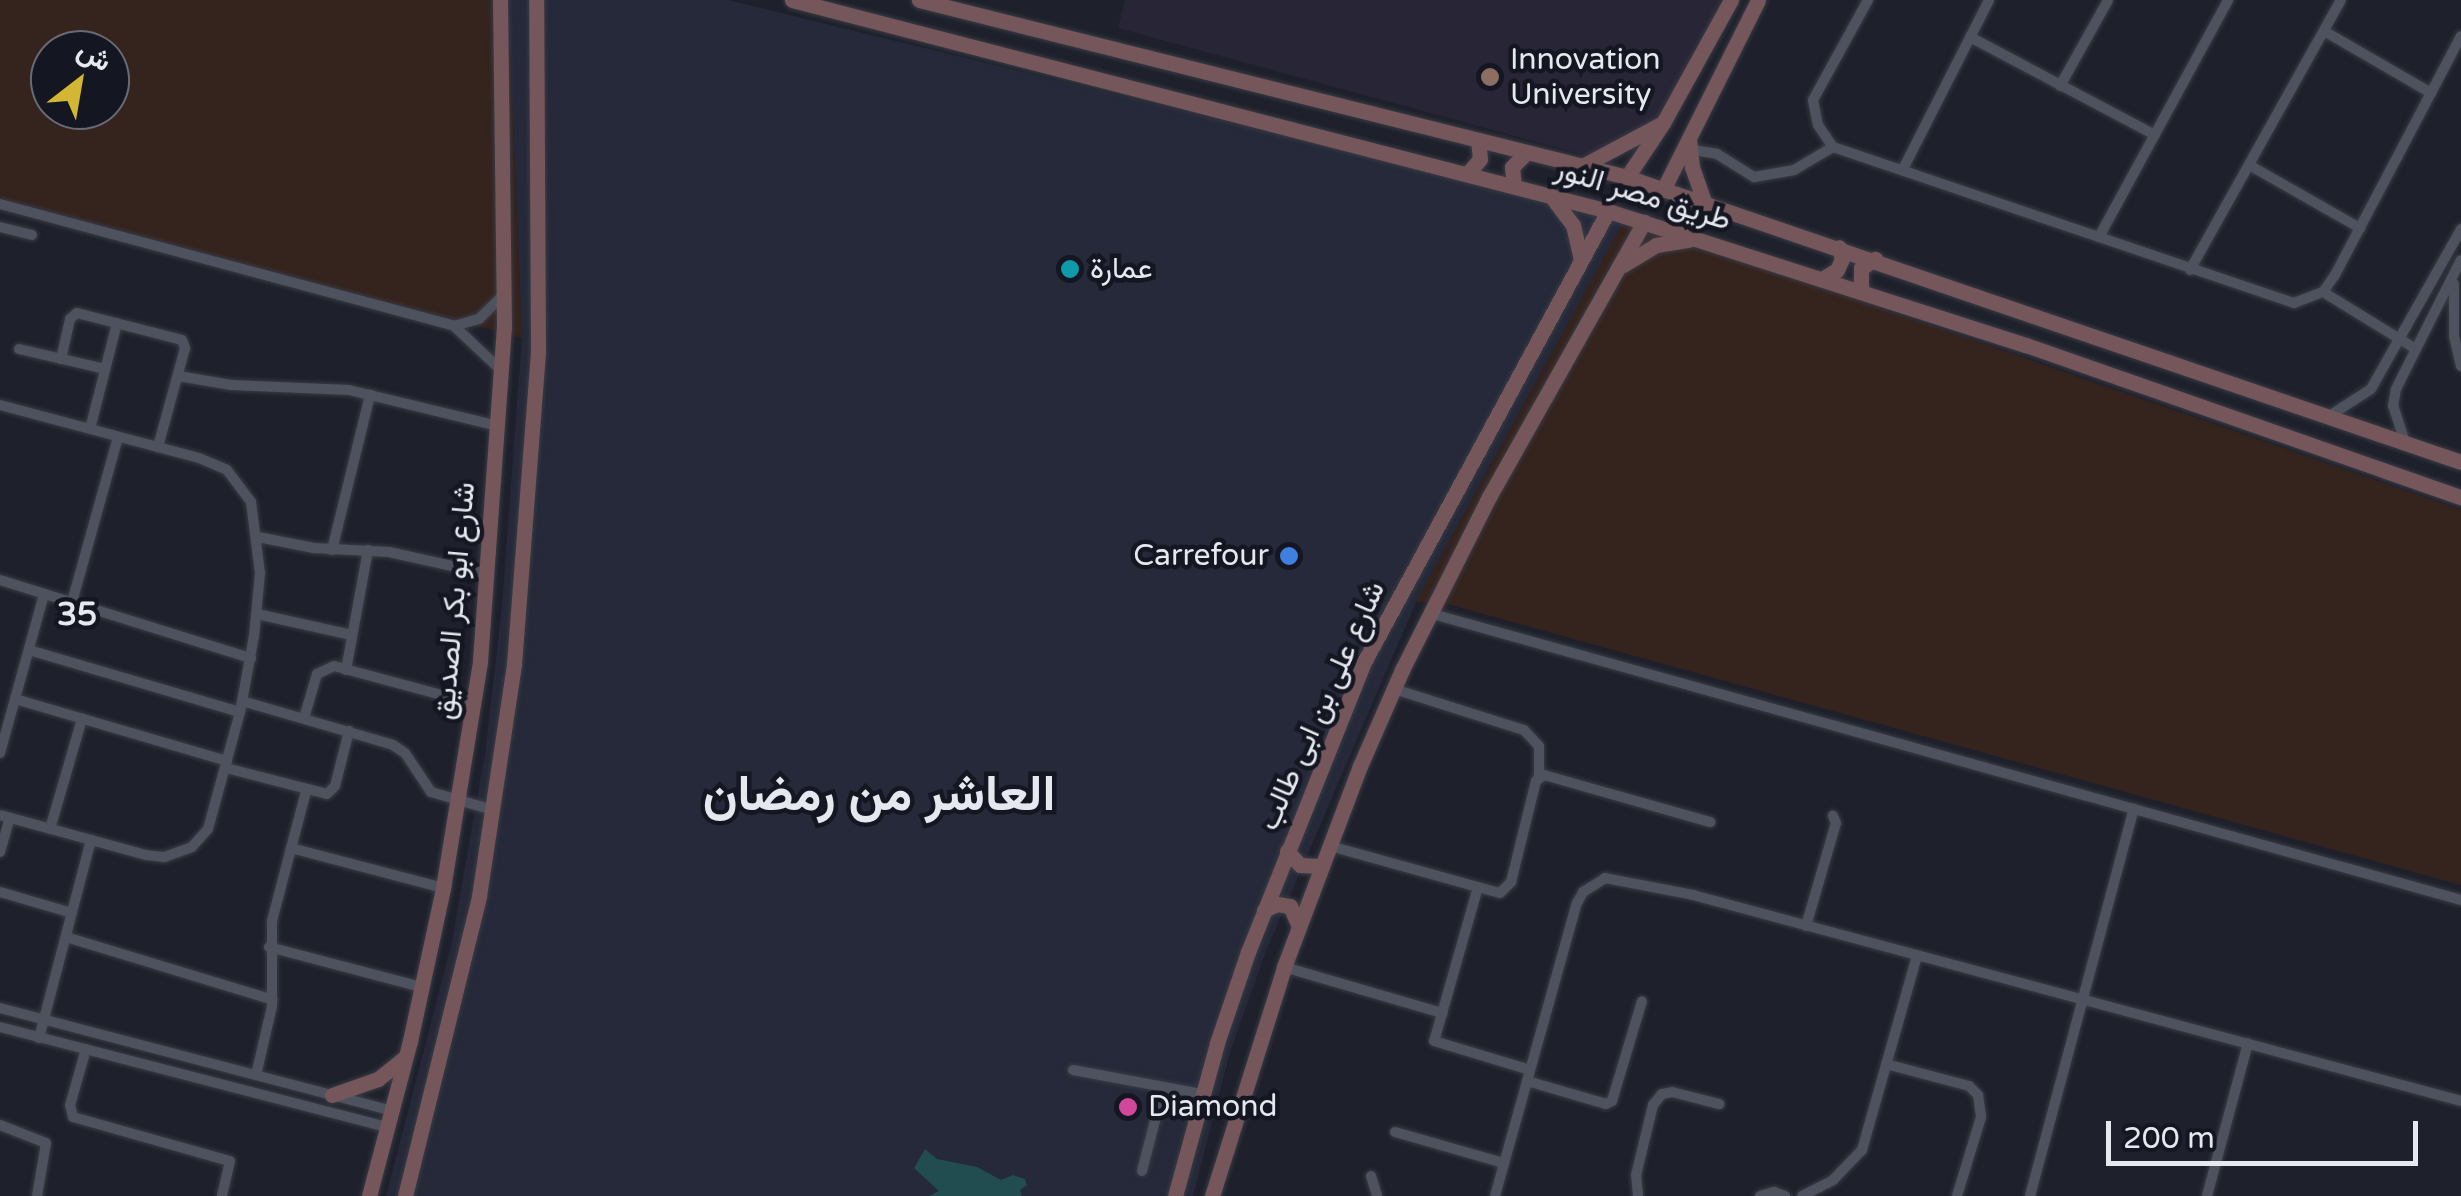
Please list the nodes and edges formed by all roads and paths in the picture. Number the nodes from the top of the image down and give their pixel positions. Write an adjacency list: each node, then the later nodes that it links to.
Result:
1 (500, 0): 16 (street, شارع ابو بكر الصديق)
2 (536, 0): 15 (street, شارع ابو بكر الصديق)
3 (792, 0): 30 (street, طريق مصر النور)
4 (919, 0): 23 (street, طريق مصر النور)
5 (1730, 0): 17 (street)
6 (1758, 0): 20 (street)
7 (1868, 0): 25 (street)
8 (1989, 0): 13 (street)
9 (2108, 0): 18 (street)
10 (2228, 0): 22 (street)
11 (2342, 0): 12 (street)
12 (2324, 30): 19 (street); 28 (street)
13 (1970, 36): 18 (street); 29 (street)
14 (2461, 36): 19 (street)
15 (536, 78): 16 (street); 103 (street, شارع ابو بكر الصديق)
16 (503, 80): 52 (street, شارع ابو بكر الصديق)
17 (1684, 86): 20 (street); 21 (street)
18 (2060, 86): 22 (street)
19 (2430, 93): 40 (street)
20 (1706, 97): 24 (street)
21 (1663, 123): 27 (street); 31 (street)
22 (2154, 135): 43 (street)
23 (1478, 140): 26 (street, طريق مصر النور); 30 (street)
24 (1688, 142): 25 (street); 33 (street); 36 (street)
25 (1833, 147): 29 (street)
26 (1527, 152): 27 (street, طريق مصر النور); 32 (street)
27 (1584, 165): 31 (street, طريق مصر النور)
28 (2249, 165): 40 (street); 50 (street)
29 (1903, 169): 43 (street)
30 (1468, 174): 32 (street, طريق مصر النور)
31 (1627, 177): 33 (street, طريق مصر النور)
32 (1514, 186): 34 (street, طريق مصر النور)
33 (1662, 190): 36 (street, طريق مصر النور)
34 (1551, 196): 37 (street, طريق مصر النور); 47 (street)
35 (0, 204): 57 (street)
36 (1706, 207): 45 (street, طريق مصر النور)
37 (1608, 211): 38 (street, طريق مصر النور); 47 (street, شارع على بن ابى طالب)
38 (1644, 222): 44 (street, طريق مصر النور); 49 (street, شارع على بن ابى طالب)
39 (0, 227): 42 (street)
40 (2360, 228): 54 (street)
41 (2461, 229): 59 (street)
42 (32, 235)
43 (2099, 237): 50 (street)
44 (1697, 240): 49 (street); 51 (street, طريق مصر النور)
45 (1839, 248): 46 (street, طريق مصر النور); 51 (street)
46 (1875, 259): 53 (street); 69 (street, طريق مصر النور)
47 (1581, 260): 55 (street, شارع على بن ابى طالب)
48 (2458, 265): 61 (street); 63 (street)
49 (1620, 268): 58 (street, شارع على بن ابى طالب)
50 (2190, 270): 54 (street)
51 (1822, 279): 53 (street, طريق مصر النور)
52 (505, 290): 57 (street); 65 (street, شارع ابو بكر الصديق)
53 (1861, 292): 76 (street, طريق مصر النور)
54 (2322, 292): 59 (street)
55 (1554, 312): 58 (street); 111 (street, شارع على بن ابى طالب)
56 (118, 324): 62 (street); 64 (street); 66 (street)
57 (454, 326): 65 (street)
58 (1584, 326): 84 (street, شارع على بن ابى طالب)
59 (2401, 340): 61 (street); 69 (street)
60 (19, 349): 62 (street)
61 (2416, 349): 73 (street)
62 (61, 359): 64 (street)
63 (2461, 366)
64 (105, 369): 71 (street)
65 (503, 371): 70 (street, شارع ابو بكر الصديق)
66 (178, 376): 67 (street); 74 (street)
67 (370, 395): 70 (street); 78 (street)
68 (0, 405): 71 (street)
69 (2327, 418): 73 (street, طريق مصر النور)
70 (498, 426): 80 (street, شارع ابو بكر الصديق)
71 (90, 429): 72 (street)
72 (118, 437): 74 (street); 83 (street)
73 (2406, 443): 75 (street, طريق مصر النور)
74 (158, 447): 77 (street)
75 (2461, 462)
76 (2461, 497)
77 (258, 538): 78 (street); 85 (street)
78 (332, 550): 79 (street)
79 (368, 550): 80 (street); 86 (street)
80 (488, 574): 92 (street, شارع ابو بكر الصديق)
81 (0, 580): 82 (street)
82 (44, 594): 83 (street); 87 (street)
83 (72, 602): 88 (street)
84 (1429, 613): 90 (street, شارع على بن ابى طالب); 102 (street)
85 (258, 614): 86 (street); 88 (street)
86 (352, 635): 89 (street)
87 (29, 650): 91 (street); 93 (street)
88 (251, 658): 93 (street)
89 (346, 670): 92 (street); 94 (street)
90 (1394, 689): 99 (street); 109 (street, شارع على بن ابى طالب)
91 (15, 700): 95 (street); 97 (street)
92 (475, 704): 101 (street, شارع ابو بكر الصديق)
93 (241, 707): 94 (street); 98 (street)
94 (304, 718): 96 (street)
95 (82, 719): 98 (street); 107 (street)
96 (349, 732): 100 (street); 101 (street)
97 (0, 754)
98 (226, 765): 100 (street); 108 (street)
99 (1539, 776): 106 (street); 114 (street)
100 (306, 791): 110 (street)
101 (460, 803): 103 (street); 115 (street, شارع ابو بكر الصديق)
102 (2134, 809): 117 (street); 127 (street)
103 (493, 810): 158 (street, شارع ابو بكر الصديق)
104 (1833, 816): 121 (street)
105 (5, 817): 107 (street); 112 (street)
106 (1710, 822)
107 (50, 829): 108 (street)
108 (91, 840): 119 (street)
109 (1330, 846): 113 (street, شارع على بن ابى طالب); 114 (street)
110 (291, 848): 115 (street); 123 (street)
111 (1287, 850): 113 (street); 118 (street, شارع على بن ابى طالب)
112 (0, 852)
113 (1322, 866): 120 (street, شارع على بن ابى طالب)
114 (1478, 887): 131 (street)
115 (443, 888): 126 (street, شارع ابو بكر الصديق)
116 (0, 892): 119 (street)
117 (2461, 900)
118 (1264, 910): 120 (street); 143 (street, شارع على بن ابى طالب)
119 (72, 913): 122 (street)
120 (1300, 926): 125 (street, شارع على بن ابى طالب)
121 (1806, 926): 124 (street); 141 (street)
122 (66, 937): 128 (street); 132 (street)
123 (269, 947): 126 (street); 128 (street)
124 (1917, 956): 127 (street); 138 (street)
125 (1284, 967): 131 (street); 160 (street, شارع على بن ابى طالب)
126 (422, 987): 137 (street, شارع ابو بكر الصديق)
127 (2083, 999): 135 (street); 168 (street)
128 (273, 1000): 140 (street)
129 (1642, 1001): 141 (street)
130 (0, 1008): 132 (street)
131 (1442, 1013): 141 (street)
132 (44, 1020): 134 (street); 140 (street)
133 (0, 1027): 134 (street)
134 (39, 1038): 136 (street)
135 (2248, 1043): 145 (street); 169 (street)
136 (86, 1050): 149 (street); 156 (street)
137 (404, 1058): 144 (street); 148 (street, شارع ابو بكر الصديق)
138 (1886, 1064): 166 (street); 167 (street)
139 (1073, 1070): 142 (street)
140 (256, 1075): 144 (street)
141 (1529, 1076): 152 (street)
142 (1169, 1090): 143 (street); 153 (street)
143 (1203, 1094): 159 (street, شارع على بن ابى طالب)
144 (332, 1095): 146 (street)
145 (2461, 1101)
146 (366, 1104): 148 (street); 149 (street)
147 (1719, 1104): 163 (street)
148 (390, 1119): 149 (street); 157 (street, شارع ابو بكر الصديق)
149 (362, 1121)
150 (0, 1125): 155 (street)
151 (1396, 1132): 152 (street)
152 (1504, 1163): 162 (street)
153 (1142, 1172)
154 (1370, 1176): 161 (street)
155 (37, 1196)
156 (222, 1196)
157 (369, 1196)
158 (405, 1196)
159 (1176, 1196)
160 (1212, 1196)
161 (1377, 1196)
162 (1495, 1196)
163 (1638, 1196)
164 (1760, 1196): 165 (street)
165 (1784, 1196)
166 (1802, 1196)
167 (1957, 1196)
168 (2030, 1196)
169 (2208, 1196)

